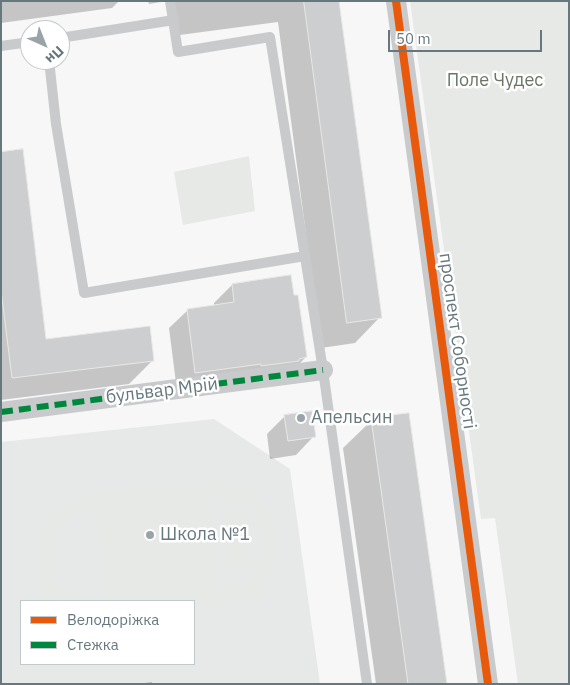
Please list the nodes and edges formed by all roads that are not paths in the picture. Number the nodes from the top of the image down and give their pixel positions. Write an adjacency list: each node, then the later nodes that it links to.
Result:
1 (170, 1): 3 (lane)
2 (396, 1): 12 (street, проспект Соборності)
3 (174, 20): 4 (lane); 8 (lane)
4 (70, 36)
5 (20, 43): 6 (lane)
6 (1, 46)
7 (50, 70): 8 (lane)
8 (305, 256): 9 (lane)
9 (323, 370): 10 (street, бульвар Мрій); 11 (lane)
10 (1, 412)
11 (368, 684)
12 (488, 684)

